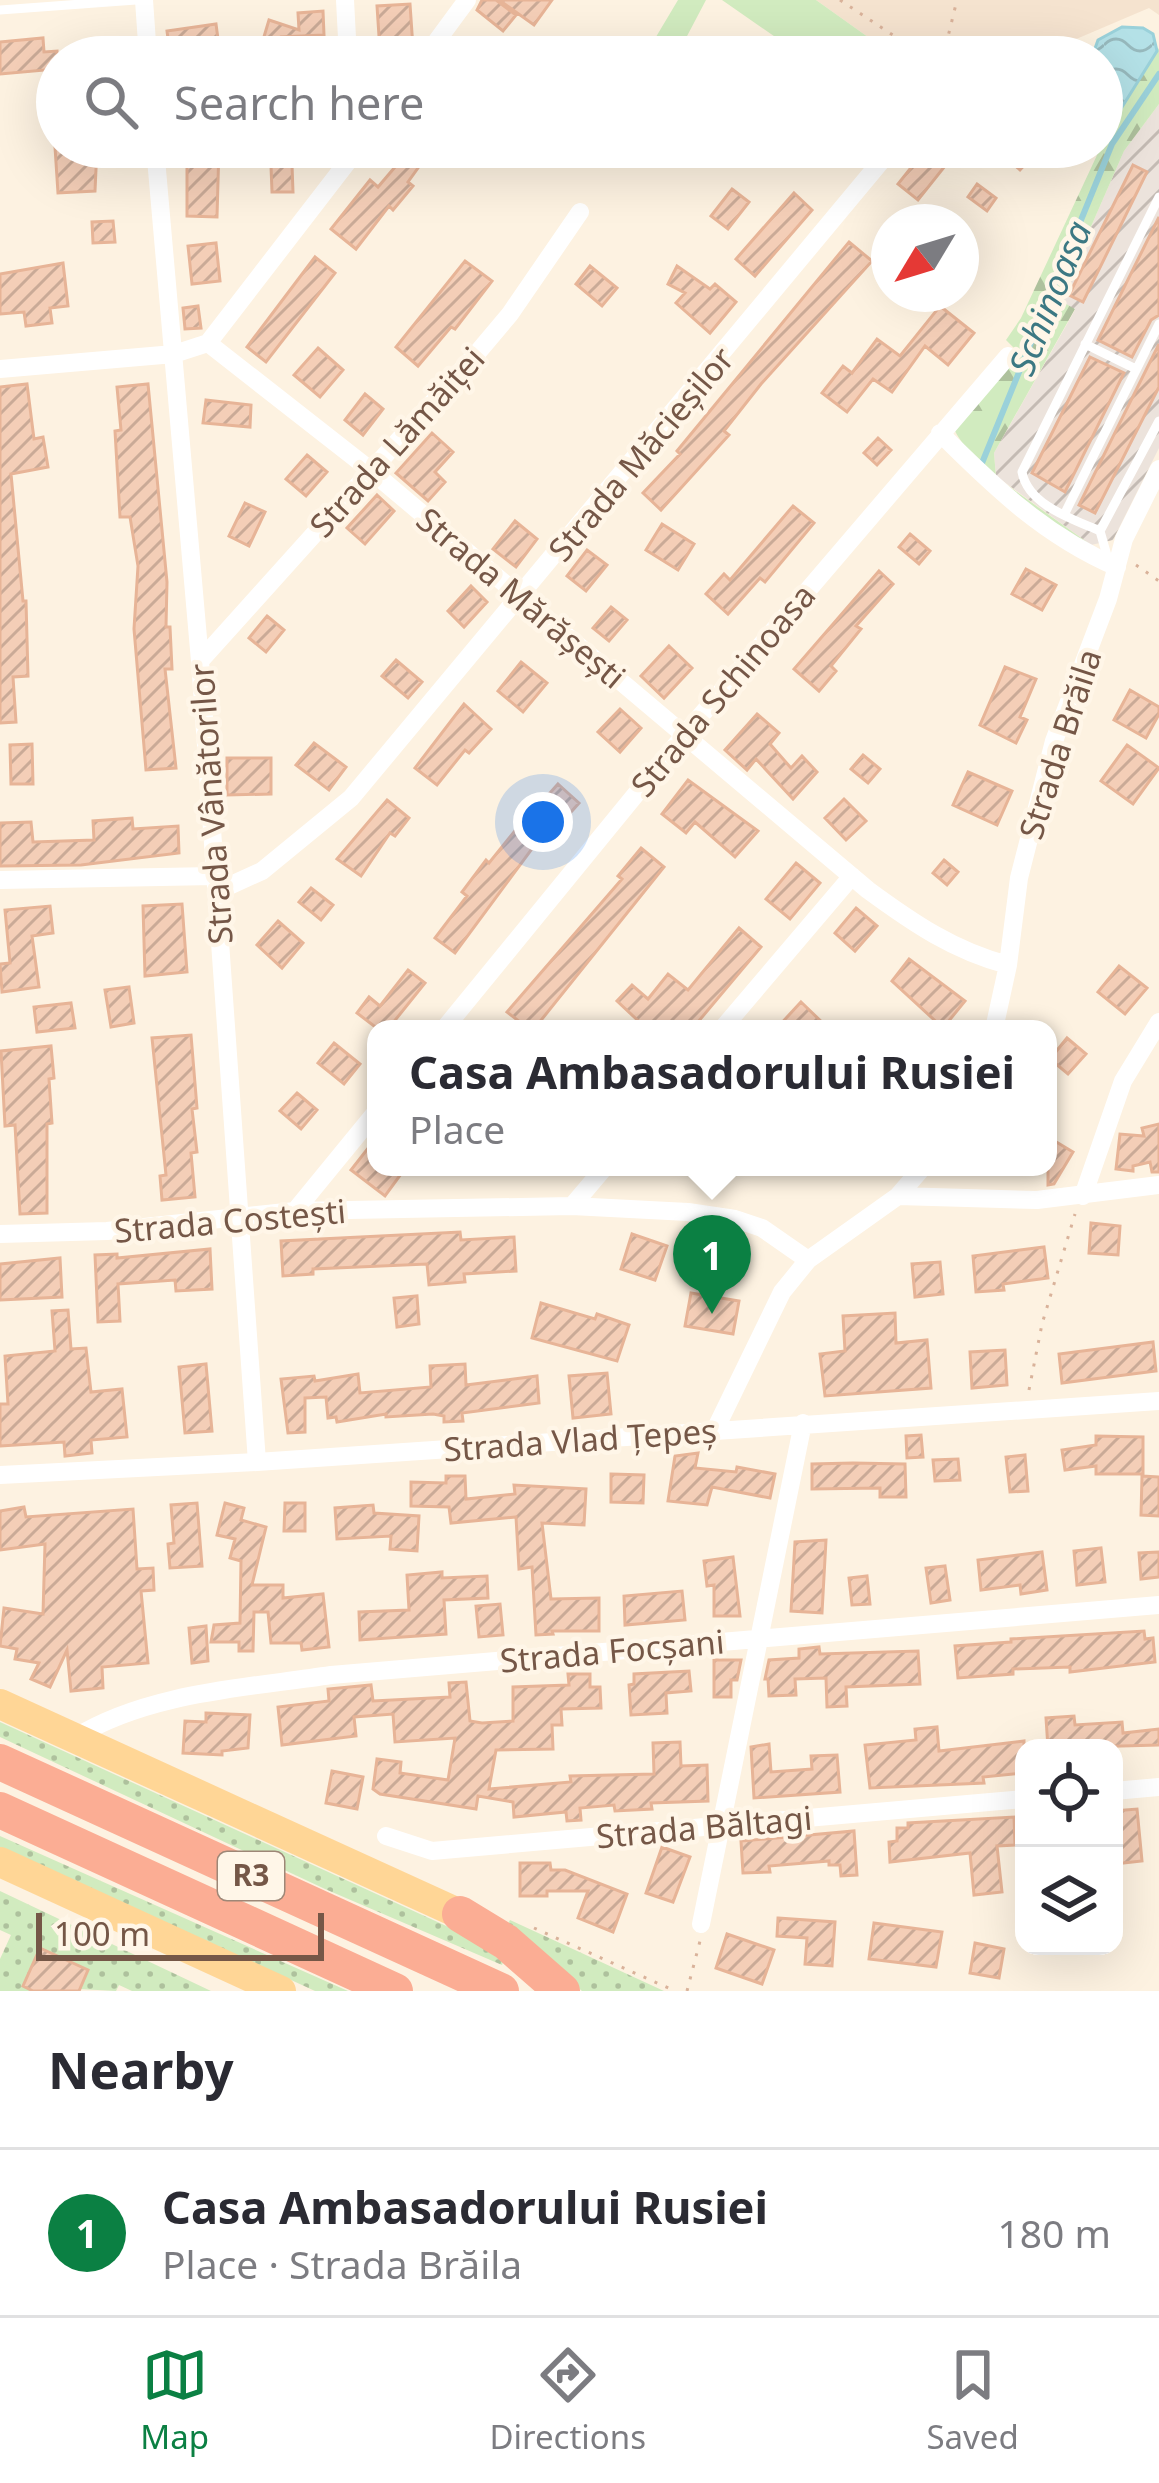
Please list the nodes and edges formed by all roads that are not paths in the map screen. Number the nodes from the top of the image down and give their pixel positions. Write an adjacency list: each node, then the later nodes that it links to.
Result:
1 (140, 0): 4 (lane); 5 (street)
2 (345, 0): 6 (street)
3 (467, 0): 7 (street)
4 (0, 10)
5 (145, 36)
6 (347, 36)
7 (440, 36)
8 (157, 168): 16 (street, Strada Vânătorilor)
9 (342, 168): 14 (street)
10 (876, 168): 27 (street, Strada Măcieșilor)
11 (1159, 197): 15 (lane)
12 (580, 212): 22 (street, Strada Lămăiței)
13 (1159, 324): 19 (lane)
14 (208, 343): 16 (street); 22 (street, Strada Mărășești)
15 (1085, 344): 19 (lane); 24 (lane)
16 (174, 354): 18 (street); 28 (street, Strada Vânătorilor)
17 (1008, 356): 21 (street, Strada Schinoasa)
18 (0, 369)
19 (1136, 369): 24 (lane)
20 (1159, 422): 25 (lane)
21 (940, 433): 26 (street); 29 (street, Strada Schinoasa)
22 (369, 470): 27 (street, Strada Mărășești); 28 (street, Strada Lămăiței)
23 (1159, 470): 26 (street, Strada Brăila)
24 (1064, 515): 25 (lane)
25 (1100, 531): 26 (lane)
26 (1115, 562): 33 (street, Strada Brăila)
27 (519, 599): 29 (street, Strada Mărășești); 32 (street, Strada Măcieșilor)
28 (200, 661): 32 (street, Strada Vânătorilor)
29 (685, 734): 30 (street, Strada Mărășești); 34 (street, Strada Schinoasa)
30 (852, 876): 33 (street, Strada Mărășești); 35 (street)
31 (0, 880): 32 (street)
32 (216, 883): 46 (street, Strada Vânătorilor)
33 (1008, 965): 36 (street, Strada Brăila)
34 (451, 1020)
35 (730, 1020)
36 (996, 1020)
37 (1159, 1022): 43 (street)
38 (367, 1123): 45 (street)
39 (597, 1176): 44 (street)
40 (915, 1176): 42 (street)
41 (1159, 1185): 43 (street)
42 (898, 1196): 43 (street); 48 (street)
43 (1083, 1196)
44 (572, 1206): 45 (street, Strada Costești); 48 (street, Strada Costești)
45 (295, 1211): 46 (street, Strada Costești)
46 (239, 1217): 47 (street, Strada Costești); 52 (street, Strada Vânătorilor)
47 (0, 1234)
48 (808, 1260): 51 (street)
49 (1159, 1401): 50 (street, Strada Vlad Țepeș)
50 (803, 1424): 51 (street, Strada Vlad Țepeș); 55 (street)
51 (715, 1430): 52 (street, Strada Vlad Țepeș)
52 (257, 1462): 53 (street, Strada Vlad Țepeș)
53 (0, 1475)
54 (1159, 1605): 55 (street, Strada Focșani)
55 (761, 1639): 57 (street, Strada Focșani); 63 (street)
56 (0, 1704): 57 (main road, R3)
57 (74, 1738): 66 (main road, R3)
58 (0, 1762): 71 (highway, R3)
59 (1159, 1787): 60 (street)
60 (1123, 1790)
61 (1015, 1800): 63 (street, Strada Băltagi)
62 (0, 1810): 70 (highway, R3)
63 (722, 1825): 64 (street, Strada Băltagi); 67 (street)
64 (386, 1836)
65 (0, 1862): 68 (main road)
66 (460, 1914): 72 (highway, R3)
67 (701, 1924)
68 (236, 1982): 69 (main road)
69 (281, 1991)
70 (395, 1991)
71 (501, 1991)
72 (562, 1991)

